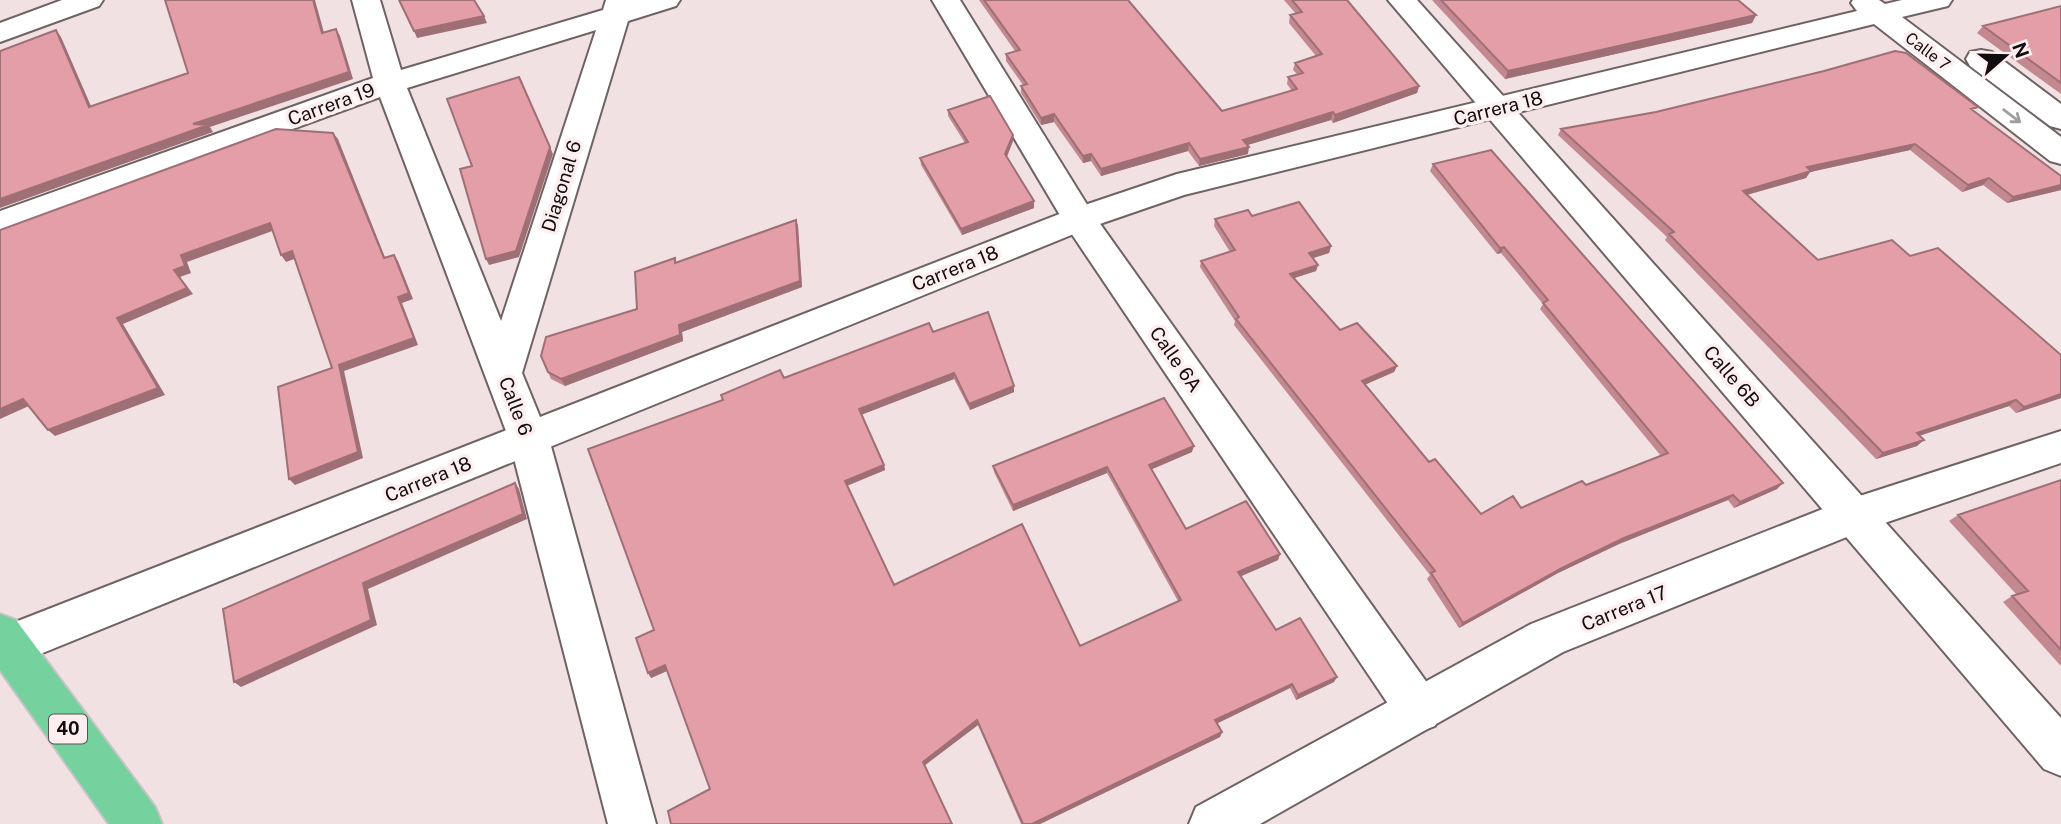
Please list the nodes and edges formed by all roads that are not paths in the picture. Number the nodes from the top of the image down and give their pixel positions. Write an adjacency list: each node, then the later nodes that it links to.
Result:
1 (89, 0): 8 (street)
2 (366, 0): 9 (street, Calle 6)
3 (666, 0): 7 (street, Carrera 19)
4 (946, 0): 13 (street, Calle 6A)
5 (1402, 0): 10 (street, Calle 6B)
6 (1898, 4): 10 (street, Carrera 18); 11 (street, Calle 7); 12 (street, Calle 7, one-way to 12)
7 (617, 8): 9 (street, Carrera 19); 15 (street, Diagonal 6)
8 (0, 33)
9 (390, 83): 14 (street, Carrera 19); 15 (street, Calle 6)
10 (1497, 108): 13 (street, Carrera 18); 18 (street, Calle 6B)
11 (2061, 119)
12 (2061, 153)
13 (1079, 219): 16 (street, Carrera 18); 20 (street, Calle 6A)
14 (0, 224)
15 (503, 373): 16 (street, Calle 6)
16 (529, 439): 19 (street, Carrera 18); 23 (street, Calle 6)
17 (2061, 447): 18 (street, Carrera 17)
18 (1853, 516): 20 (street, Carrera 17); 21 (street, Calle 6B)
19 (4, 640): 22 (highway, 40)
20 (1419, 710): 24 (street, Carrera 17)
21 (2061, 753)
22 (138, 824)
23 (632, 824)
24 (1213, 824)

